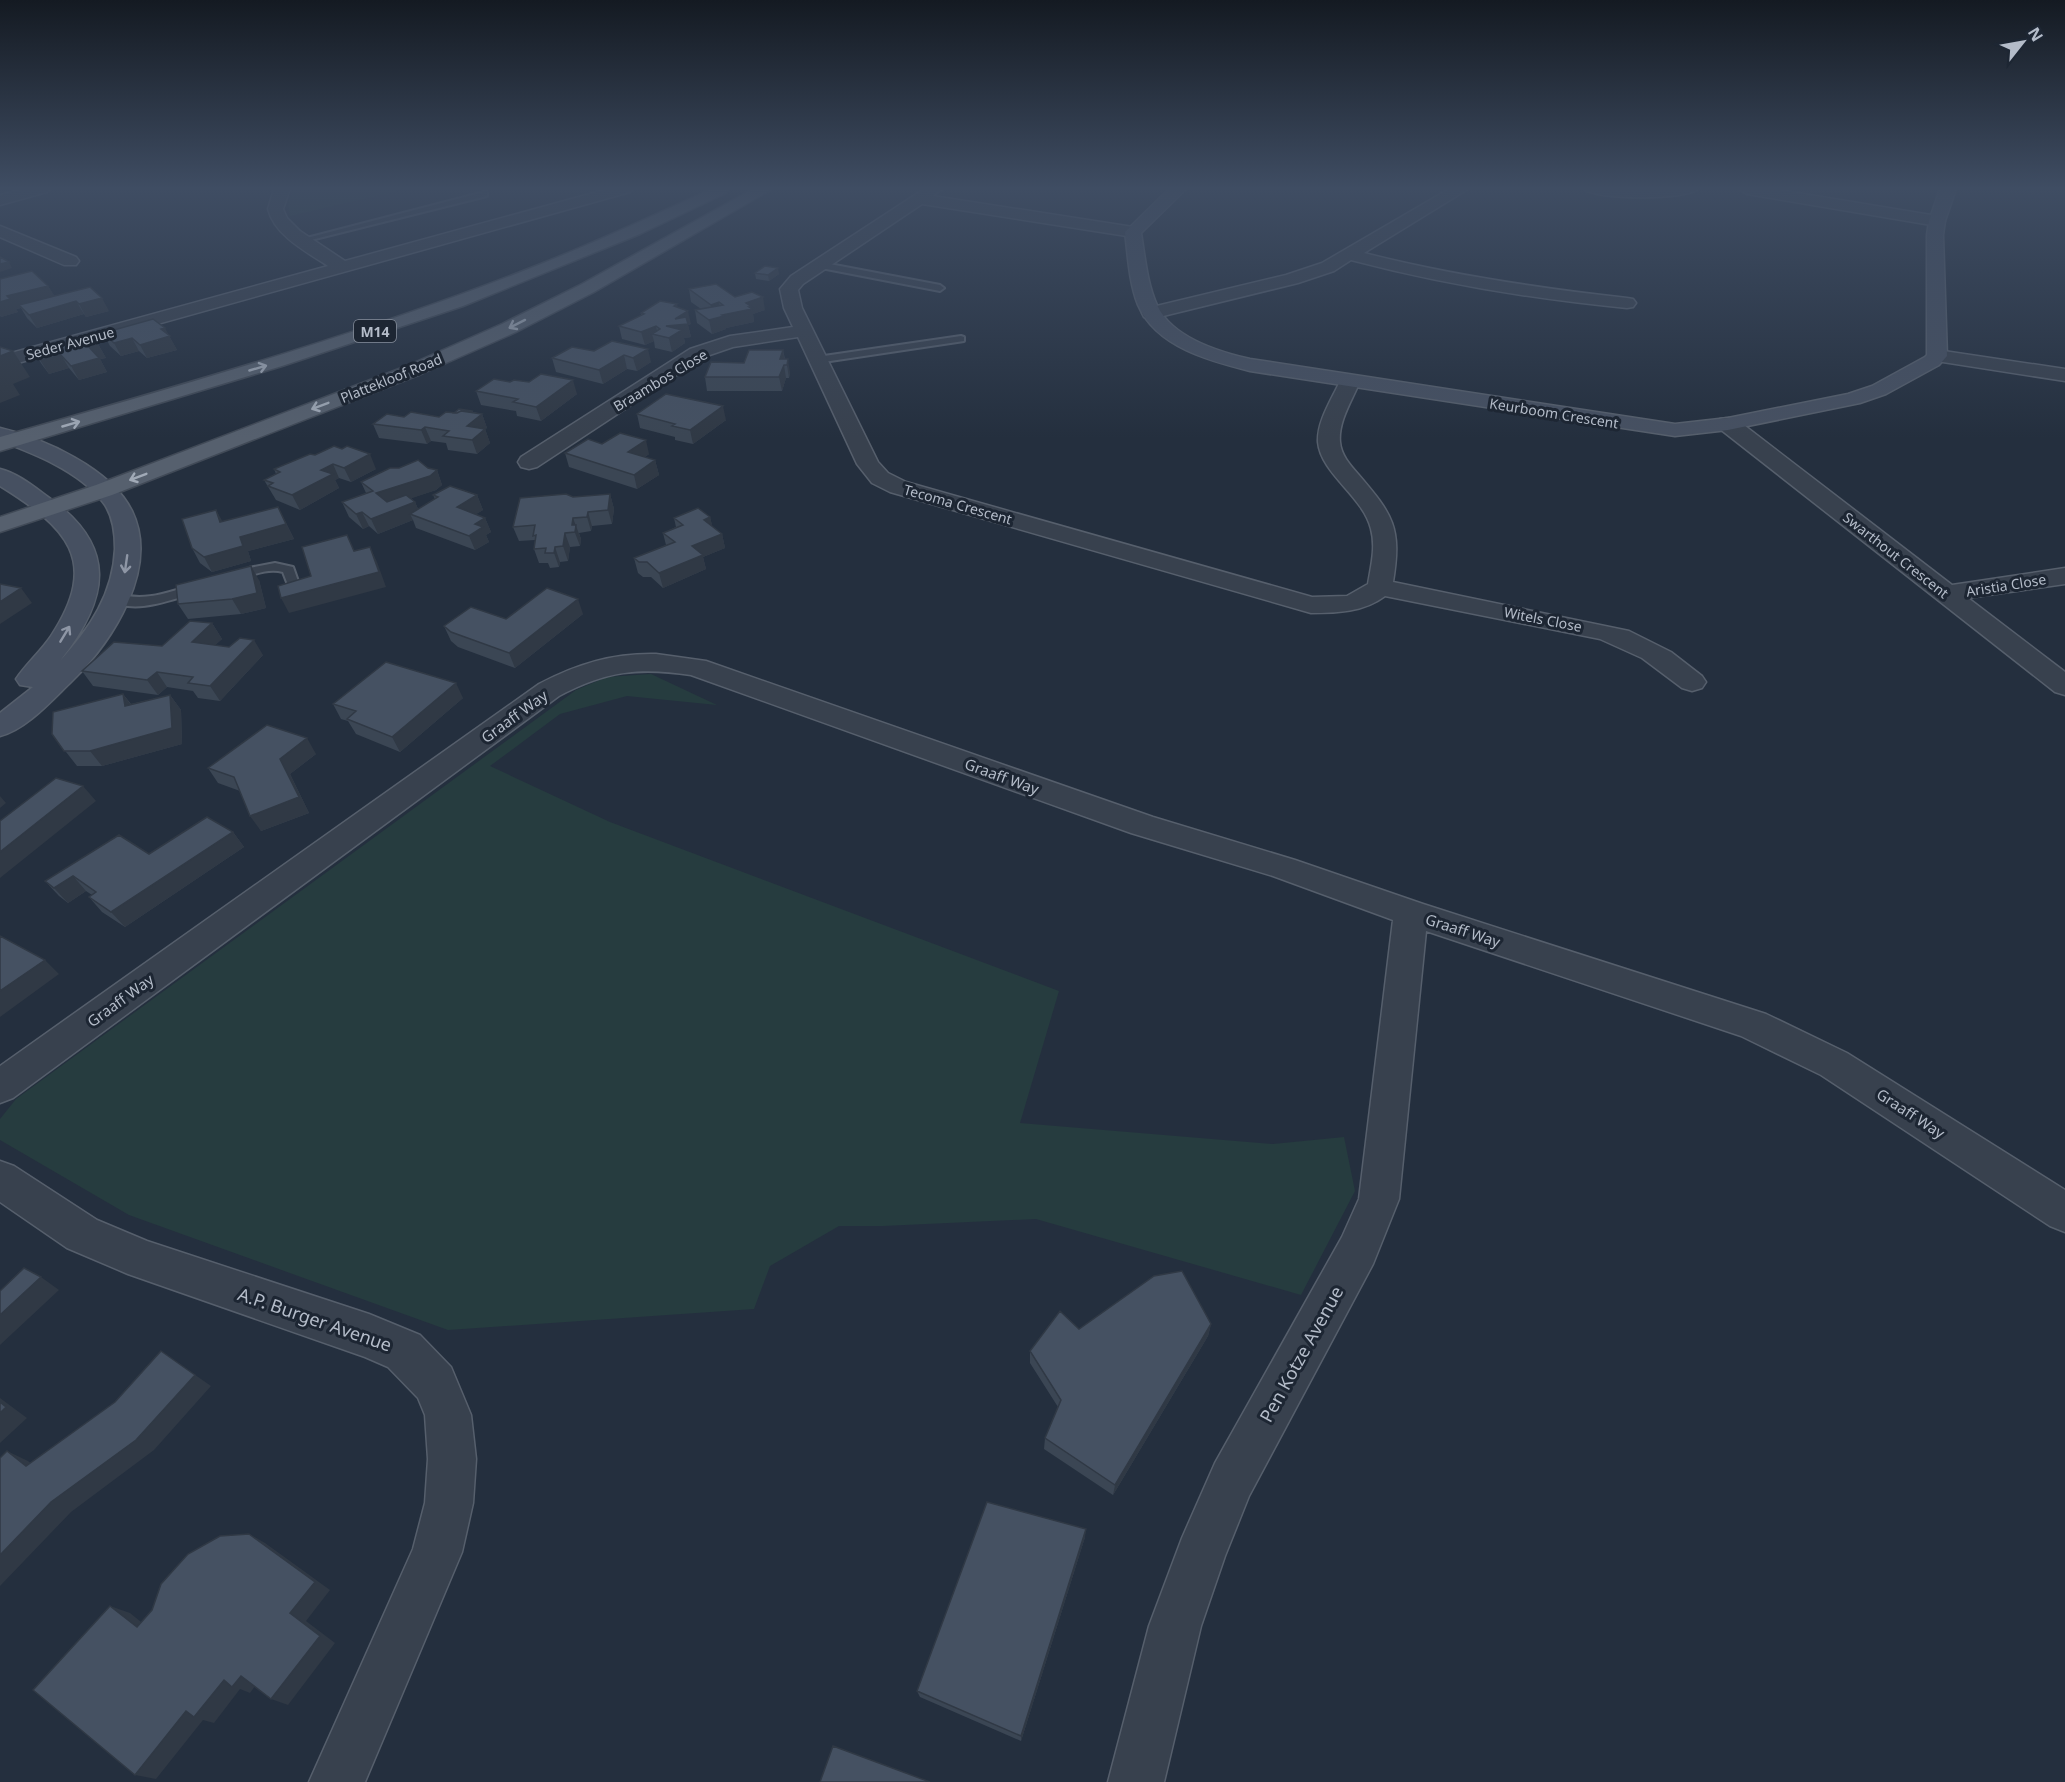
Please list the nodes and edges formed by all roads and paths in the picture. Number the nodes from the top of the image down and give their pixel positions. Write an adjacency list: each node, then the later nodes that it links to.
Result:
1 (323, 272): 17 (street, Seder Avenue)
2 (536, 272): 21 (main road, M14, one-way to 2)
3 (616, 272): 24 (main road, Plattekloof Road, one-way to 24)
4 (808, 272): 13 (street, Tecoma Crescent)
5 (857, 272): 10 (lane)
6 (1140, 272): 12 (street)
7 (1314, 272): 12 (street)
8 (1420, 272): 11 (street)
9 (1937, 272): 15 (street)
10 (940, 288)
11 (1627, 303)
12 (1151, 313): 19 (street, Keurboom Crescent)
13 (803, 331): 16 (street, Tecoma Crescent); 22 (street, Braambos Close)
14 (961, 339): 16 (lane)
15 (1937, 356): 18 (street); 20 (street, Keurboom Crescent)
16 (817, 360): 29 (street, Tecoma Crescent)
17 (0, 362)
18 (2065, 375)
19 (1350, 381): 20 (street, Keurboom Crescent); 29 (street)
20 (1728, 424): 30 (street, Swarthout Crescent)
21 (5, 440): 24 (street)
22 (529, 462)
23 (0, 476): 25 (street)
24 (104, 490): 25 (main road, Plattekloof Road); 31 (street, one-way to 31)
25 (50, 510): 26 (main road, Plattekloof Road); 34 (street, one-way to 25)
26 (0, 525)
27 (2065, 576): 30 (street, Aristia Close)
28 (294, 586): 31 (lane)
29 (1380, 587): 32 (street, Witels Close)
30 (1946, 594): 33 (street, Swarthout Crescent)
31 (117, 598): 35 (street)
32 (1692, 682)
33 (2065, 686)
34 (0, 705)
35 (0, 727)
36 (1411, 913): 37 (street, Graaff Way); 39 (street, Graaff Way); 41 (street, Pen Kotze Avenue)
37 (0, 1087)
38 (0, 1179): 40 (street, A.P. Burger Avenue)
39 (2065, 1213)
40 (337, 1782)
41 (1136, 1782)

